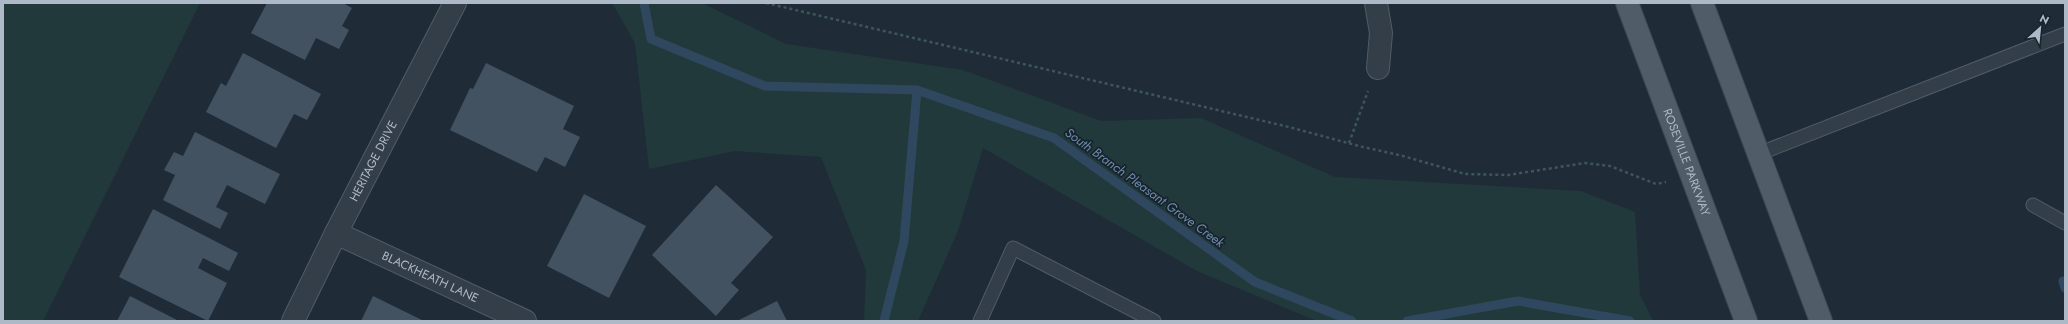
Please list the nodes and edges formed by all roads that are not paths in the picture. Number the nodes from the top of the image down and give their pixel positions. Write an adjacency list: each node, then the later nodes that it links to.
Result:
1 (455, 3): 10 (street, HERITAGE DRIVE)
2 (1376, 3): 6 (street)
3 (1627, 3): 15 (main road, ROSEVILLE PARKWAY)
4 (1702, 3): 7 (main road)
5 (2065, 34): 7 (lane)
6 (1378, 68)
7 (1758, 154): 16 (main road)
8 (2033, 205): 9 (lane)
9 (2065, 223)
10 (336, 233): 11 (street, HERITAGE DRIVE); 12 (street, BLACKHEATH LANE)
11 (293, 321)
12 (525, 321)
13 (980, 321): 14 (lane)
14 (1154, 321)
15 (1746, 321)
16 (1821, 321)

